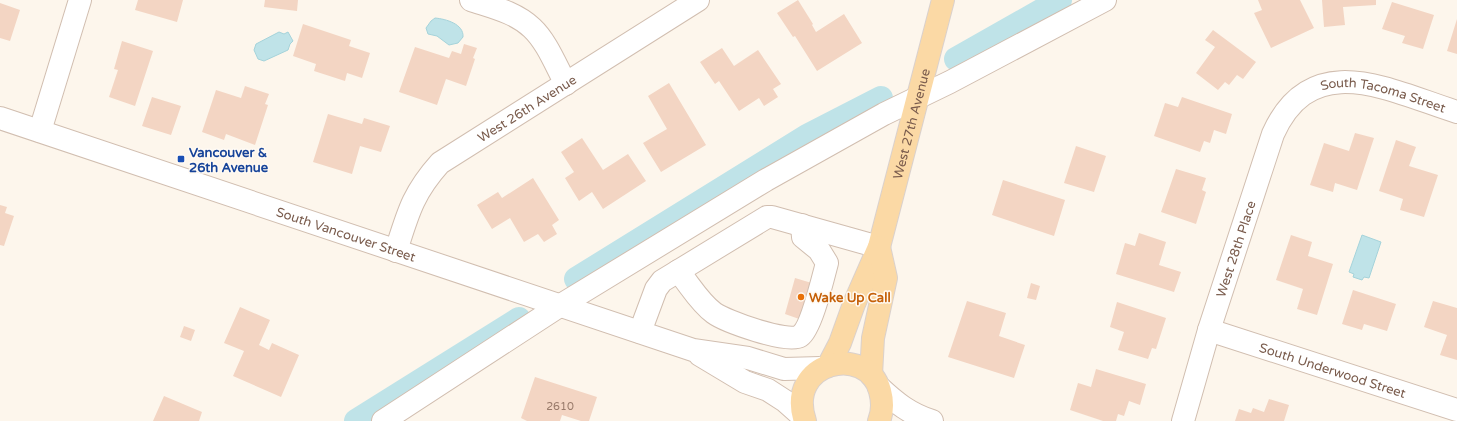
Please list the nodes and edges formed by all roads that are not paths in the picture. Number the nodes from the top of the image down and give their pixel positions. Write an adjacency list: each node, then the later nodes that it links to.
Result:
1 (80, 0): 11 (street)
2 (471, 0): 6 (street)
3 (698, 0): 6 (street, West 26th Avenue)
4 (943, 0): 8 (main road, West 27th Avenue)
5 (1105, 0): 8 (street)
6 (566, 84): 14 (street, West 26th Avenue)
7 (1310, 91): 9 (street, South Tacoma Street); 17 (street, West 28th Place)
8 (916, 99): 13 (main road, West 27th Avenue); 16 (street)
9 (1457, 112)
10 (0, 118): 11 (street, South Vancouver Street)
11 (40, 131): 14 (street, South Vancouver Street)
12 (802, 225): 13 (street); 15 (street); 15 (street)
13 (879, 247): 20 (main road, West 27th Avenue); 21 (main road, West 27th Avenue)
14 (396, 251): 16 (street, South Vancouver Street)
15 (678, 271): 18 (street)
16 (561, 305): 18 (street, South Vancouver Street); 24 (street)
17 (1209, 330): 22 (street, South Underwood Street); 27 (street, West 28th Place)
18 (640, 332): 19 (street, South Vancouver Street)
19 (693, 350): 20 (street, South Vancouver Street); 23 (street, South Vancouver Street)
20 (824, 367): 21 (main road); 23 (main road, West 27th Avenue)
21 (875, 381): 25 (main road, West 27th Avenue); 26 (street)
22 (1457, 410)
23 (804, 419)
24 (383, 421)
25 (879, 421)
26 (932, 421)
27 (1183, 421)

